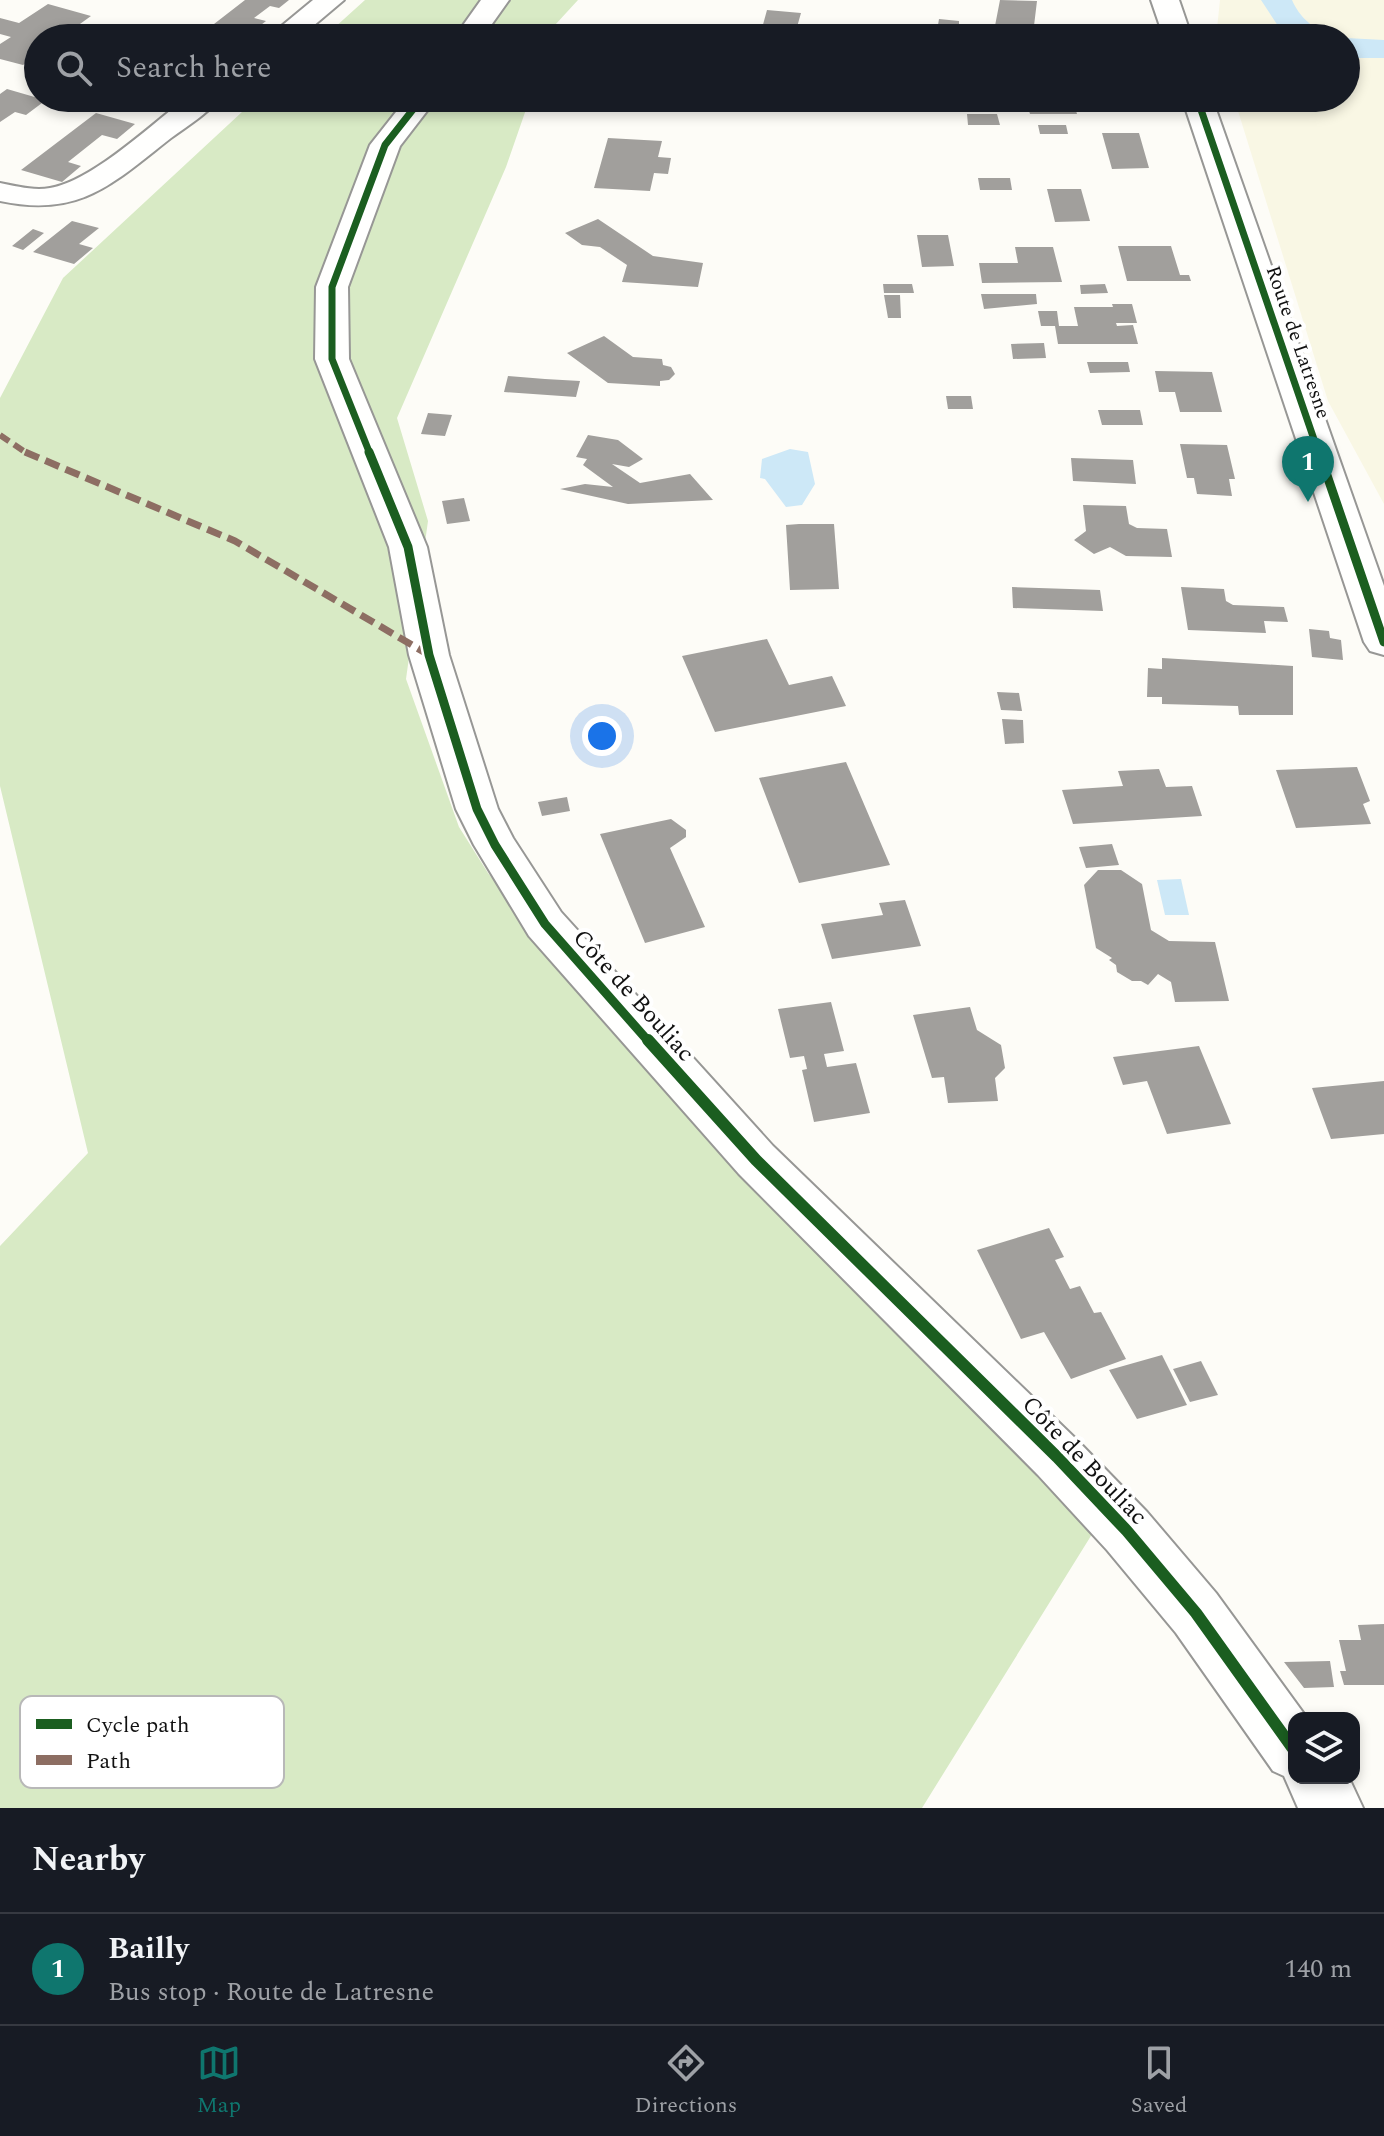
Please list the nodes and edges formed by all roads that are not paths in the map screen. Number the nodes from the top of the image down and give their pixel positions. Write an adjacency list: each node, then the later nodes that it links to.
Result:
1 (330, 0): 4 (street)
2 (495, 0): 5 (street)
3 (1165, 0): 6 (street)
4 (299, 24)
5 (478, 24)
6 (1173, 24)
7 (186, 112): 10 (street)
8 (411, 112): 12 (street, Côte de Bouliac)
9 (1202, 112): 11 (street, Route de Latresne)
10 (0, 192)
11 (1384, 642)
12 (1288, 1742)
13 (1317, 1784): 14 (street)
14 (1333, 1808)

